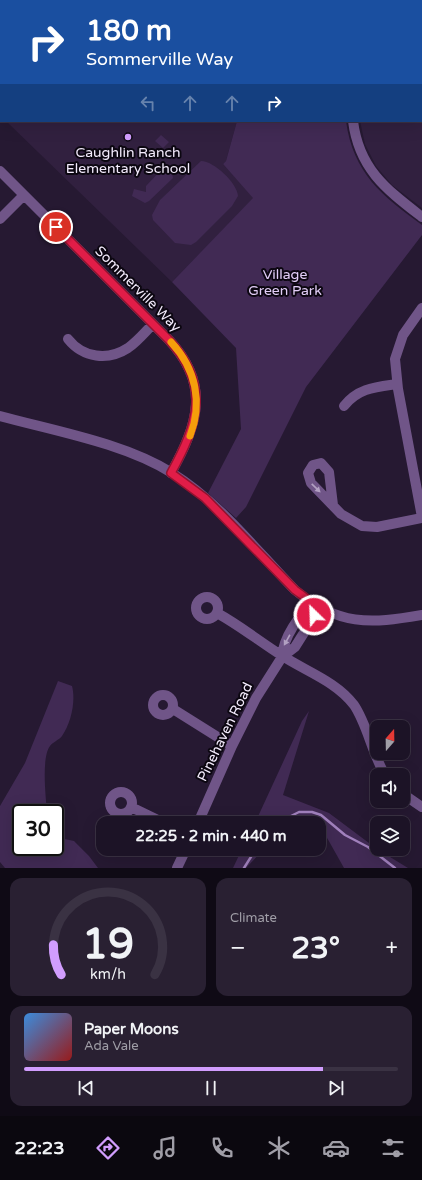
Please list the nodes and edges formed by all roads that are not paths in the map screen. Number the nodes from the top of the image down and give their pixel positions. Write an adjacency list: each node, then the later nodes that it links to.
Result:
1 (353, 122): 4 (street)
2 (0, 171): 3 (street, Sommerville Way)
3 (24, 195): 5 (street); 7 (street, Sommerville Way)
4 (422, 216)
5 (0, 220)
6 (422, 308): 9 (street)
7 (153, 324): 8 (street); 12 (street, Sommerville Way)
8 (68, 338)
9 (397, 384): 10 (street); 14 (street)
10 (344, 406)
11 (0, 416): 12 (street)
12 (171, 473): 15 (street)
13 (333, 505): 14 (street)
14 (422, 517)
15 (314, 604): 17 (street); 18 (street, Pinehaven Road)
16 (217, 613): 18 (street)
17 (422, 615)
18 (282, 657): 20 (street, Pinehaven Road); 21 (street)
19 (173, 709): 20 (street)
20 (232, 746): 26 (street, Pinehaven Road)
21 (380, 768)
22 (410, 799): 24 (street)
23 (131, 807): 25 (street)
24 (422, 807)
25 (150, 816)
26 (201, 816)
27 (183, 856): 28 (street)
28 (177, 868)

